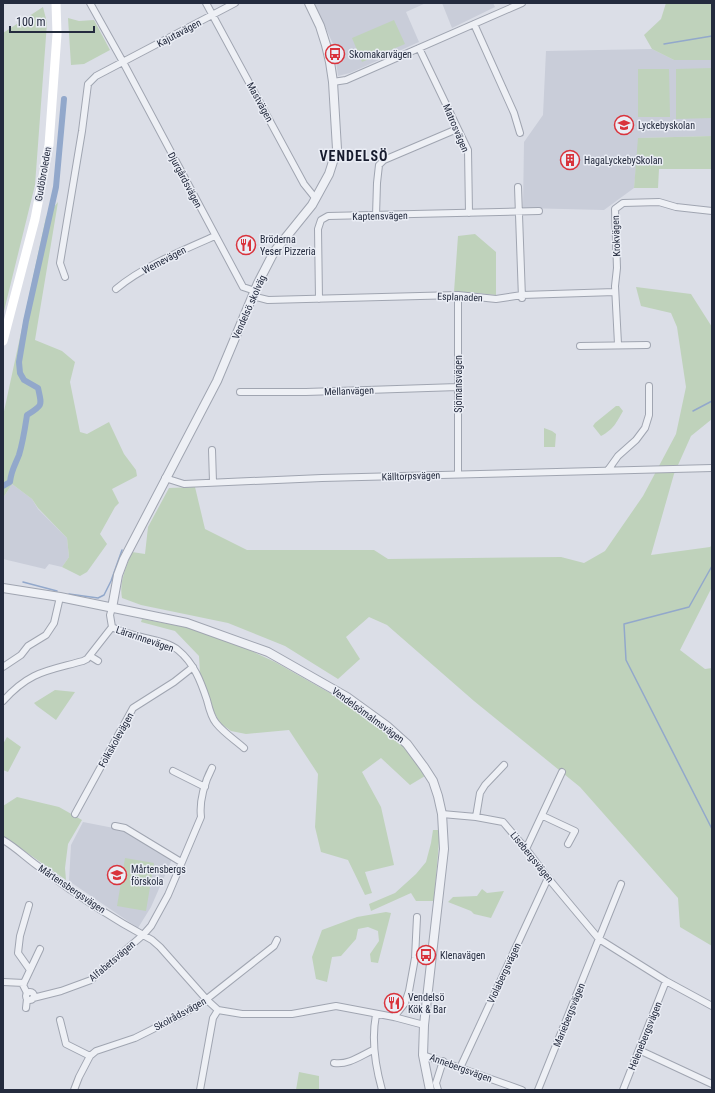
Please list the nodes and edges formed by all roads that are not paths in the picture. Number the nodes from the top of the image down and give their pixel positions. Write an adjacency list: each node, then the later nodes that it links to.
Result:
1 (56, 3): 31 (main road, Gudöbroleden)
2 (90, 3): 12 (street, Djurgårdsvägen)
3 (206, 3): 9 (street, Mastvägen)
4 (234, 3): 9 (street, Kajutavägen)
5 (309, 3): 13 (street, Vendelsö skolväg)
6 (502, 3): 8 (street)
7 (522, 3): 8 (street)
8 (505, 10): 10 (street)
9 (212, 15): 12 (street, Kajutavägen); 17 (street, Mastvägen)
10 (474, 24): 11 (street); 15 (street)
11 (419, 48): 13 (street); 14 (street, Matrosvägen)
12 (123, 62): 23 (street, Djurgårdsvägen); 24 (street)
13 (333, 82): 17 (street, Vendelsö skolväg)
14 (457, 129): 21 (street, Matrosvägen); 22 (street)
15 (520, 134)
16 (518, 187): 20 (street)
17 (316, 199): 27 (street, Vendelsö skolväg)
18 (539, 211): 20 (street, Kaptensvägen)
19 (712, 211): 26 (street, Krokvägen)
20 (520, 212): 21 (street, Kaptensvägen); 29 (street)
21 (469, 213): 22 (street, Kaptensvägen)
22 (376, 216): 30 (street, Kaptensvägen)
23 (215, 236): 25 (street, Wemevägen); 27 (street, Djurgårdsvägen)
24 (65, 277)
25 (116, 289)
26 (615, 292): 29 (street, Esplanaden); 32 (street)
27 (253, 294): 30 (street, Esplanaden); 42 (street, Vendelsö skolväg)
28 (458, 295): 29 (street, Esplanaden); 30 (street, Esplanaden); 36 (street, Sjömansvägen)
29 (522, 297)
30 (319, 299)
31 (3, 341)
32 (618, 344): 33 (street); 34 (street)
33 (647, 345)
34 (580, 346)
35 (649, 386): 40 (street)
36 (458, 387): 37 (street, Mellanvägen); 41 (street, Sjömansvägen)
37 (240, 392)
38 (212, 450): 43 (street)
39 (712, 468): 40 (street, Källtorpsvägen)
40 (608, 470): 41 (street, Källtorpsvägen)
41 (458, 474): 43 (street, Källtorpsvägen)
42 (166, 478): 43 (street, Källtorpsvägen); 46 (street, Vendelsö skolväg)
43 (213, 482)
44 (3, 588): 45 (street, Vendelsömalmsvägen)
45 (60, 597): 46 (street, Vendelsömalmsvägen); 48 (street)
46 (112, 608): 47 (street); 62 (street, Vendelsömalmsvägen)
47 (112, 627): 49 (street); 53 (street, Lärarinnevägen)
48 (21, 655): 51 (street); 52 (street)
49 (90, 656): 50 (street); 54 (street)
50 (98, 661)
51 (24, 662)
52 (3, 667)
53 (193, 667): 55 (street, Lärarinnevägen); 61 (street, Folkskolevägen)
54 (3, 701)
55 (244, 748)
56 (504, 765): 64 (street)
57 (212, 768): 60 (street)
58 (173, 771): 60 (street)
59 (562, 772): 63 (street)
60 (205, 787): 69 (street)
61 (75, 814)
62 (442, 814): 64 (street, Lisebergsvägen); 90 (street, Vendelsömalmsvägen)
63 (543, 816): 67 (street); 68 (street)
64 (476, 817): 68 (street, Lisebergsvägen)
65 (115, 826): 69 (street)
66 (3, 840): 74 (street, Mårtensbergsvägen)
67 (568, 844)
68 (526, 849): 70 (street, Lisebergsvägen)
69 (181, 862): 74 (street)
70 (548, 878): 75 (street, Lisebergsvägen); 97 (street, Violabergsvägen)
71 (622, 884): 75 (street)
72 (29, 905): 78 (street)
73 (417, 917): 88 (street)
74 (143, 935): 82 (street, Alfabetsvägen); 83 (street, Mårtensbergsvägen)
75 (599, 939): 79 (street, Lisebergsvägen); 105 (street, Mariebergsvägen)
76 (277, 940): 83 (street, Skolrådsvägen)
77 (40, 949): 78 (street)
78 (30, 970): 81 (street)
79 (666, 981): 84 (street, Lisebergsvägen); 92 (street, Helenebergsvägen)
80 (3, 982): 81 (street)
81 (24, 983): 82 (street)
82 (29, 997): 85 (street)
83 (207, 1000): 86 (street, Mårtensbergsvägen); 94 (street, Skolrådsvägen)
84 (712, 1006)
85 (26, 1008)
86 (218, 1010): 87 (street); 100 (street)
87 (376, 1015): 88 (street); 91 (street)
88 (394, 1017): 90 (street)
89 (60, 1020): 94 (street)
90 (424, 1025): 93 (street, Vendelsömalmsvägen)
91 (374, 1050): 96 (street); 101 (street)
92 (639, 1050): 98 (street); 106 (street, Helenebergsvägen)
93 (423, 1054): 95 (street, Annebergsvägen); 102 (street, Vendelsömalmsvägen)
94 (90, 1056): 99 (street)
95 (443, 1061): 97 (street, Annebergsvägen); 103 (street)
96 (334, 1063)
97 (460, 1068): 104 (street, Annebergsvägen)
98 (712, 1084)
99 (74, 1090)
100 (200, 1090)
101 (382, 1090)
102 (430, 1090)
103 (438, 1090)
104 (522, 1090)
105 (538, 1090)
106 (623, 1090)

